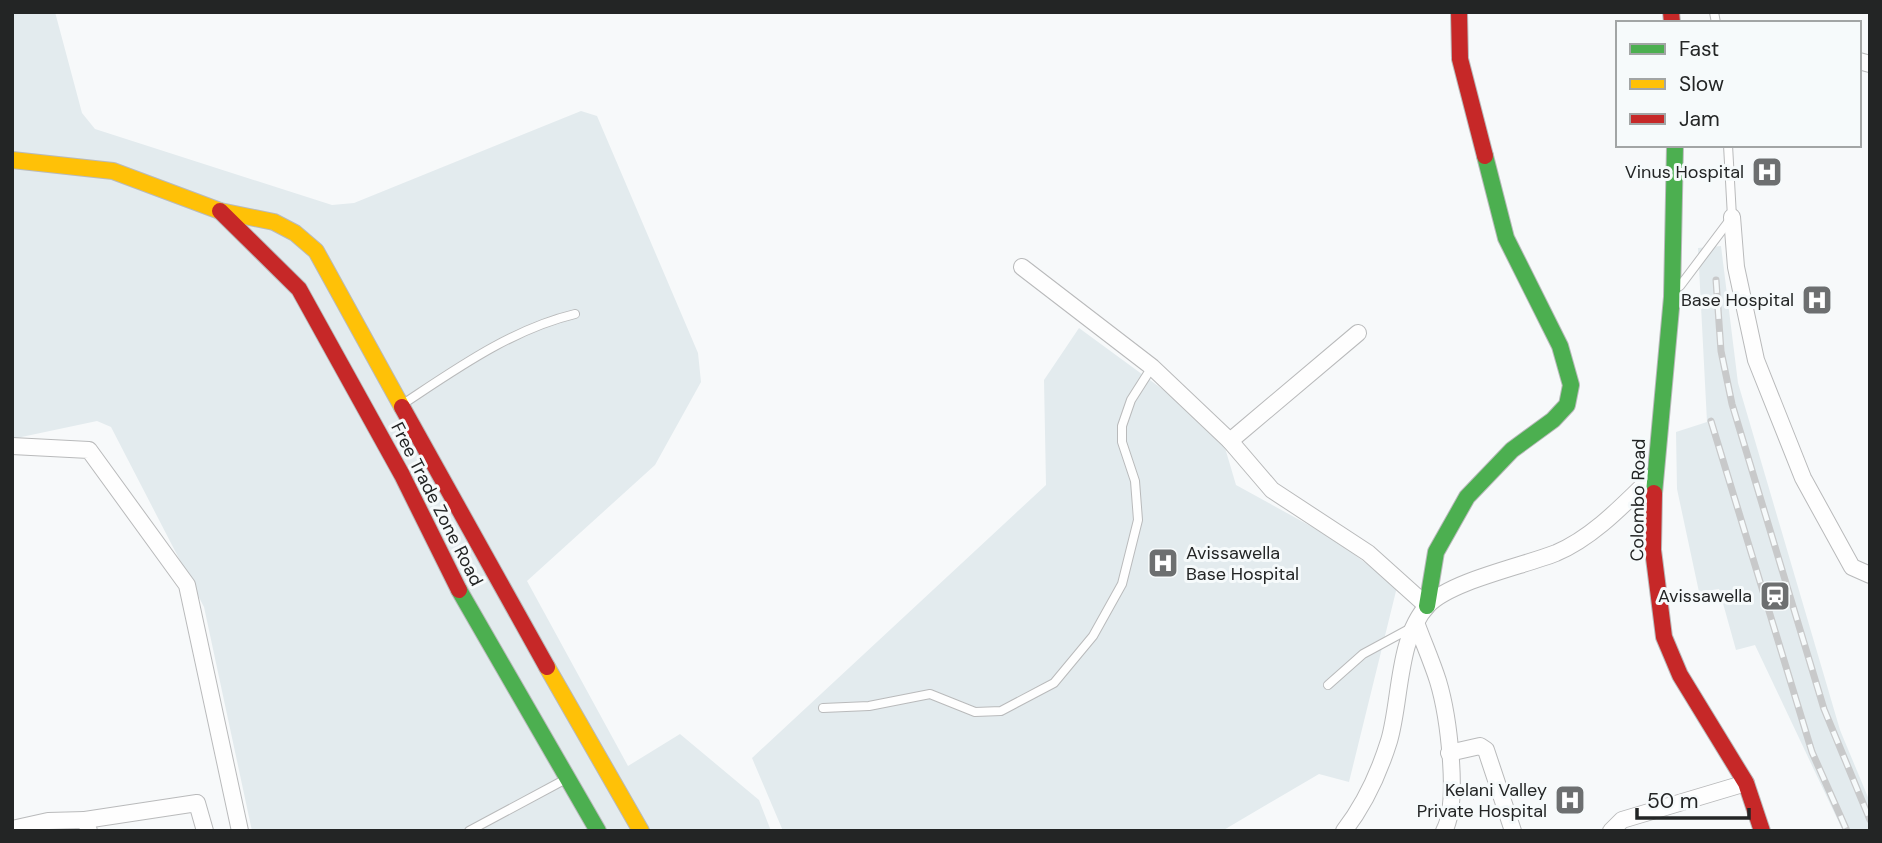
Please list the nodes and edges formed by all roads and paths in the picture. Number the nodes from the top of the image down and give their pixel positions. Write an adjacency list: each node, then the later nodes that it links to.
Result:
1 (1459, 12): 17 (main road)
2 (1675, 147): 8 (main road, Colombo Road)
3 (1728, 147): 6 (lane)
4 (12, 160): 5 (main road, Free Trade Zone Road)
5 (220, 211): 12 (main road, Free Trade Zone Road); 22 (main road, Free Trade Zone Road)
6 (1732, 218): 8 (lane); 16 (street)
7 (1022, 267): 11 (street)
8 (1672, 297): 15 (main road, Colombo Road)
9 (575, 314): 12 (lane)
10 (1358, 333): 13 (street)
11 (1152, 368): 13 (street); 20 (lane)
12 (403, 404): 30 (main road, Free Trade Zone Road)
13 (1230, 440): 17 (street)
14 (12, 446): 27 (street)
15 (1655, 474): 17 (street); 23 (main road, Colombo Road)
16 (1870, 575)
17 (1427, 606): 18 (street)
18 (1417, 625): 19 (lane); 21 (street); 31 (street)
19 (1328, 685)
20 (823, 708)
21 (1449, 753): 32 (street); 33 (street)
22 (569, 777): 28 (lane); 29 (main road, Free Trade Zone Road)
23 (1746, 783): 34 (street); 35 (main road, Colombo Road)
24 (87, 825): 25 (street); 26 (street)
25 (12, 829)
26 (205, 831)
27 (240, 831)
28 (469, 831)
29 (598, 831)
30 (641, 831)
31 (1344, 831)
32 (1444, 831)
33 (1513, 831)
34 (1611, 831)
35 (1762, 831)

